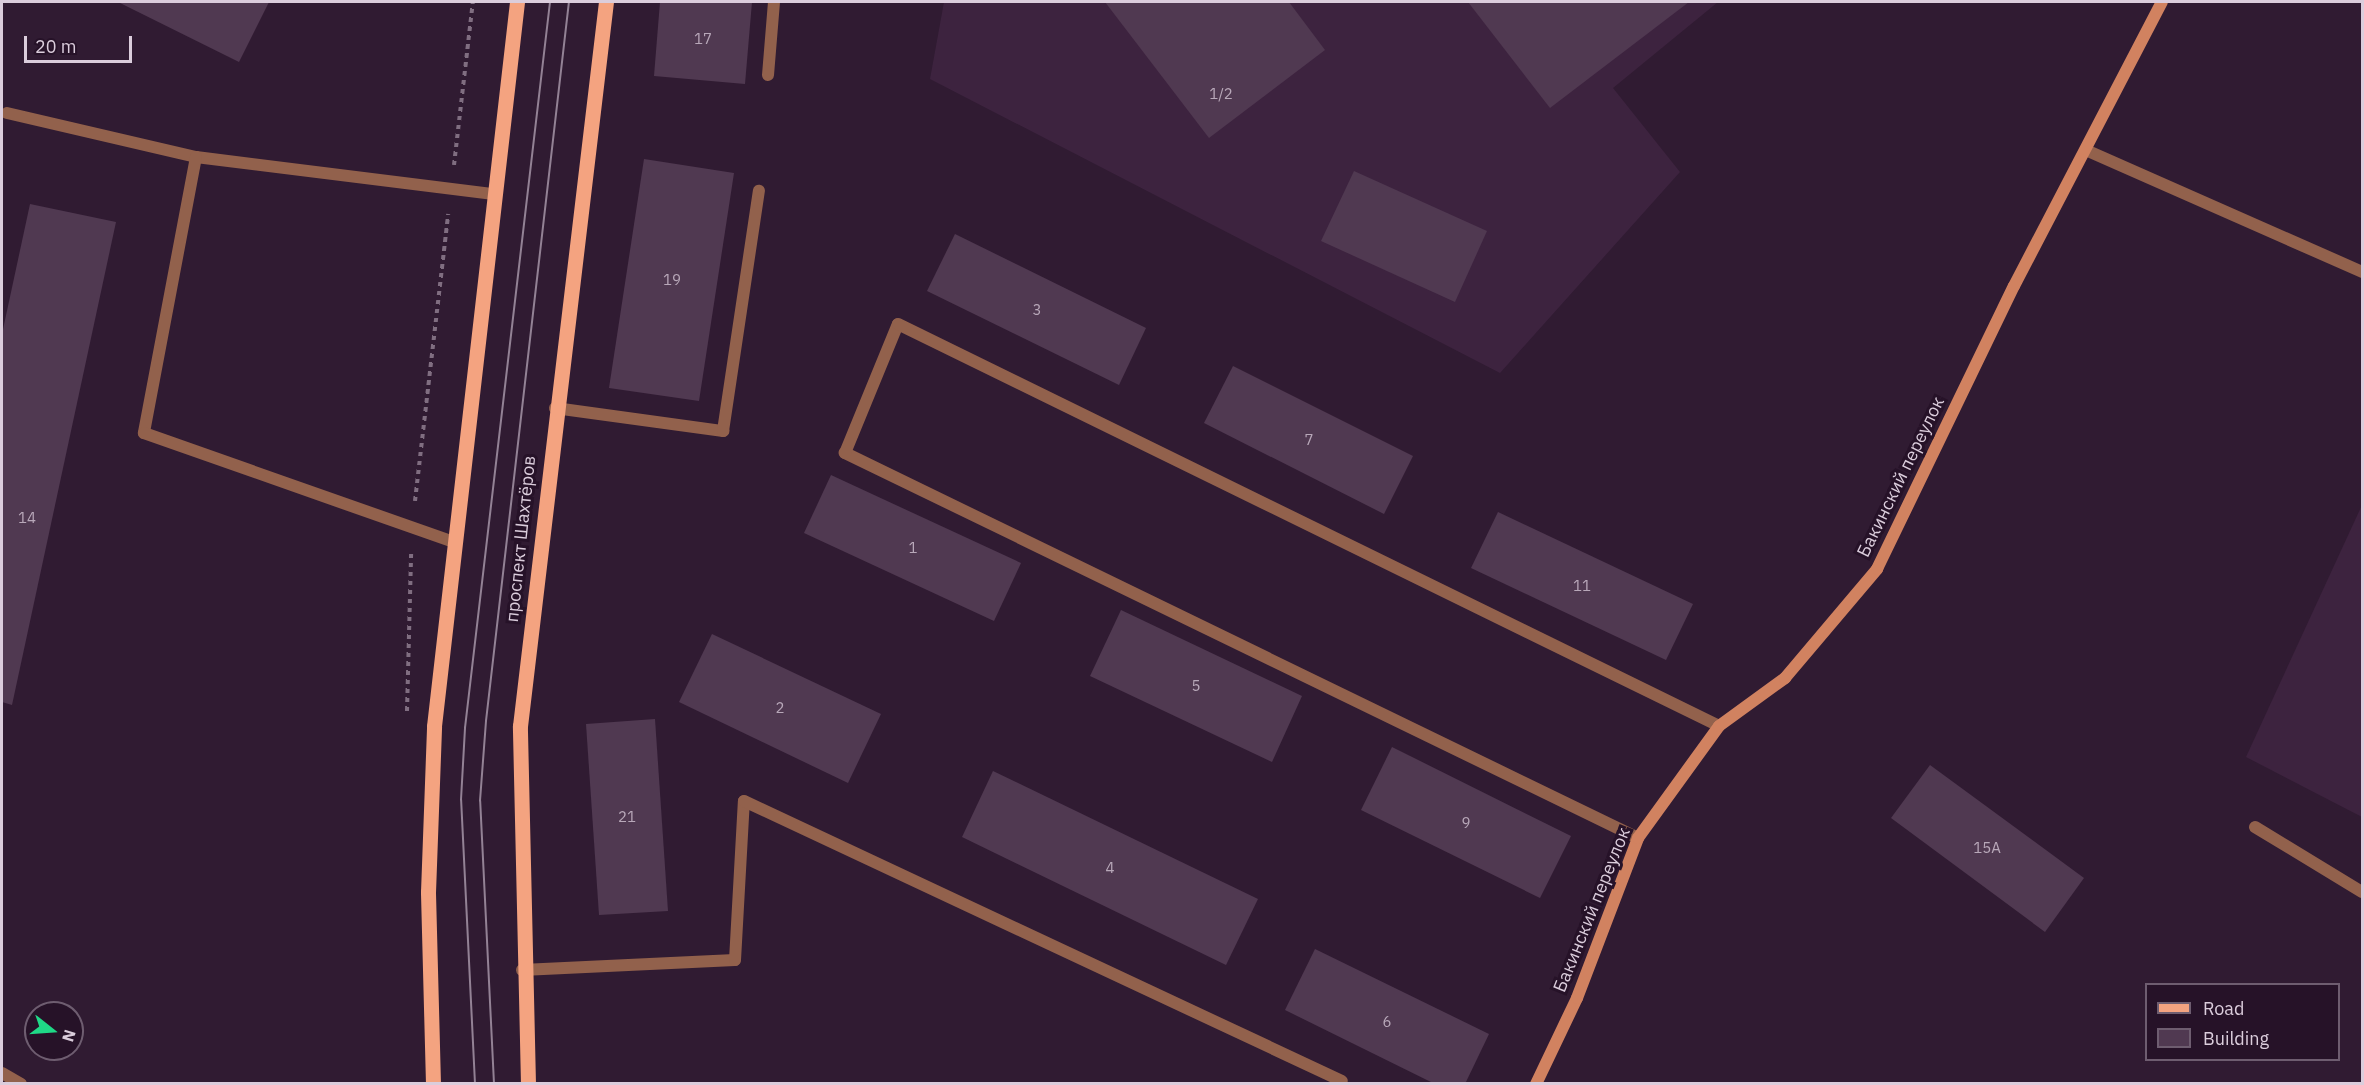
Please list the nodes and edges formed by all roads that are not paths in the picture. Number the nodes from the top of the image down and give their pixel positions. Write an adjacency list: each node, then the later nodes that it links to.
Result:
1 (517, 2): 10 (main road)
2 (606, 2): 12 (main road, проспект Шахтёров)
3 (774, 2): 5 (lane)
4 (2162, 2): 7 (street, Бакинский переулок)
5 (768, 75)
6 (7, 113): 8 (lane)
7 (2088, 151): 11 (lane); 14 (street, Бакинский переулок)
8 (196, 158): 10 (lane); 13 (lane)
9 (759, 191): 12 (lane)
10 (494, 194): 13 (main road)
11 (2362, 272)
12 (555, 408): 18 (main road, проспект Шахтёров)
13 (451, 541): 21 (main road)
14 (1719, 726): 16 (street, Бакинский переулок); 16 (lane)
15 (2254, 826): 17 (lane)
16 (1638, 838): 24 (street, Бакинский переулок)
17 (2362, 892)
18 (522, 970): 22 (main road, проспект Шахтёров); 23 (lane)
19 (2, 1074): 20 (lane)
20 (21, 1083)
21 (433, 1083)
22 (528, 1083)
23 (1343, 1083)
24 (1536, 1083)

